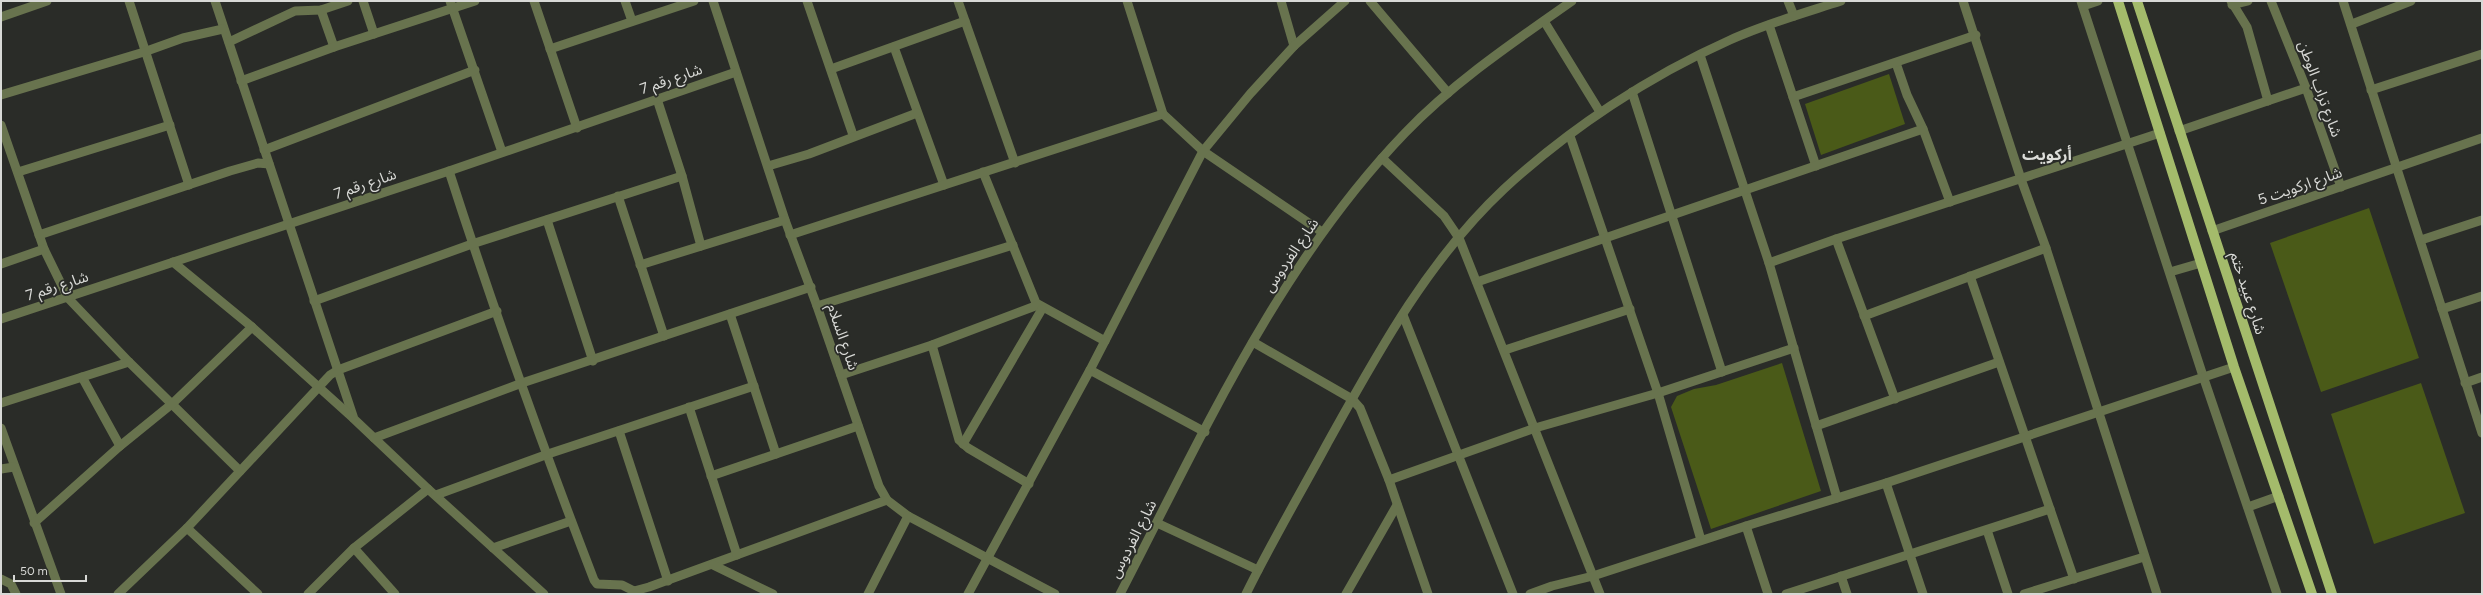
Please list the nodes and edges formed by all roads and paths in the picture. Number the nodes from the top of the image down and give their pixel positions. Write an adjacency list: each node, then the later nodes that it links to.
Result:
1 (45, 1): 33 (street)
2 (129, 1): 47 (street)
3 (215, 1): 39 (street)
4 (348, 1): 31 (street)
5 (363, 1): 40 (street)
6 (475, 1): 30 (street)
7 (534, 1): 46 (street)
8 (625, 1): 34 (street)
9 (694, 1): 34 (street)
10 (713, 1): 53 (street, شارع السلام)
11 (807, 1): 51 (street)
12 (958, 1): 35 (street)
13 (1127, 1): 65 (street)
14 (1281, 1): 44 (street)
15 (1344, 1): 44 (street)
16 (1370, 1): 58 (street)
17 (1572, 1): 36 (street, شارع الفردوس)
18 (1788, 1): 32 (street)
19 (1841, 1): 32 (street)
20 (1963, 1): 41 (street)
21 (2098, 1): 29 (street)
22 (2118, 1): 71 (main road)
23 (2137, 1): 70 (main road, شارع عبيد ختم)
24 (2248, 1): 28 (street)
25 (2271, 1): 55 (street, شارع تراب الوطن)
26 (2344, 1): 37 (street)
27 (2411, 1): 37 (street)
28 (2232, 3): 62 (street)
29 (2082, 4): 75 (street)
30 (451, 5): 40 (street); 52 (street)
31 (321, 10): 42 (street); 45 (street)
32 (1794, 16): 38 (street)
33 (1, 17)
34 (632, 21): 46 (street)
35 (966, 21): 43 (street); 80 (street)
36 (1544, 21): 58 (street, شارع الفردوس); 63 (street)
37 (2352, 24): 56 (street)
38 (1768, 25): 49 (street); 60 (street)
39 (223, 28): 42 (street); 47 (street)
40 (374, 34): 45 (street)
41 (1976, 35): 50 (street); 89 (street)
42 (229, 42): 54 (street)
43 (894, 46): 51 (street); 64 (street)
44 (1294, 46): 77 (street)
45 (334, 47): 54 (street)
46 (550, 49): 68 (street)
47 (144, 52): 59 (street); 67 (street)
48 (2482, 54): 56 (street)
49 (1700, 55): 57 (street); 93 (street)
50 (1896, 63): 60 (street); 69 (street)
51 (831, 69): 72 (street)
52 (475, 70): 76 (street); 78 (street)
53 (736, 72): 61 (street, شارع رقم 7); 82 (street, شارع السلام)
54 (241, 81): 76 (street)
55 (2306, 88): 62 (street); 92 (street, شارع تراب الوطن)
56 (2371, 90): 84 (street)
57 (1632, 92): 63 (street); 96 (street)
58 (1448, 93): 79 (street, شارع الفردوس)
59 (1, 95)
60 (1793, 97): 83 (street)
61 (657, 99): 68 (street, شارع رقم 7); 88 (street)
62 (2268, 101): 70 (street)
63 (1600, 112): 73 (street)
64 (917, 113): 72 (street); 91 (street)
65 (1163, 114): 77 (street); 80 (street)
66 (1, 125): 86 (street)
67 (170, 125): 86 (street); 90 (street)
68 (577, 128): 78 (street, شارع رقم 7)
69 (1923, 129): 83 (street); 95 (street)
70 (2179, 131): 101 (main road, شارع عبيد ختم)
71 (2160, 133): 75 (street); 116 (main road)
72 (853, 135): 82 (street)
73 (1570, 136): 105 (street); 106 (street)
74 (2482, 138): 84 (street, شارع اركويت 5)
75 (2127, 144): 89 (street); 119 (street)
76 (264, 150): 81 (street)
77 (1203, 151): 102 (street); 137 (street)
78 (502, 152): 85 (street, شارع رقم 7)
79 (1382, 158): 102 (street, شارع الفردوس); 106 (street)
80 (1015, 163): 87 (street)
81 (269, 164): 90 (street); 100 (street)
82 (768, 166): 98 (street, شارع السلام)
83 (1816, 166): 93 (street)
84 (2398, 168): 92 (street, شارع اركويت 5); 108 (street)
85 (449, 171): 100 (street, شارع رقم 7); 109 (street)
86 (18, 172): 103 (street)
87 (983, 172): 91 (street); 110 (street)
88 (682, 176): 94 (street); 111 (street)
89 (2021, 179): 95 (street); 112 (street)
90 (189, 185): 103 (street)
91 (944, 185): 104 (street)
92 (2341, 187): 101 (street, شارع اركويت 5)
93 (1746, 190): 96 (street); 115 (street)
94 (618, 196): 97 (street); 118 (street)
95 (1950, 202): 107 (street)
96 (1672, 215): 105 (street); 148 (street)
97 (547, 220): 109 (street); 142 (street)
98 (785, 220): 104 (street, شارع السلام); 111 (street)
99 (2482, 220): 108 (street)
100 (289, 225): 114 (street, شارع رقم 7); 125 (street)
101 (2212, 231): 243 (main road, شارع عبيد ختم)
102 (1322, 232): 138 (street, شارع الفردوس)
103 (39, 235): 113 (street)
104 (790, 235): 122 (street, شارع السلام)
105 (1605, 237): 121 (street); 128 (street)
106 (1459, 238): 121 (street); 132 (street)
107 (1836, 239): 115 (street); 133 (street)
108 (2421, 240): 129 (street)
109 (472, 244): 125 (street); 130 (street)
110 (1013, 245): 126 (street); 127 (street)
111 (701, 246): 118 (street)
112 (2046, 248): 120 (street); 163 (street)
113 (44, 249): 117 (street); 124 (street)
114 (173, 262): 124 (street, شارع رقم 7); 135 (street)
115 (1769, 263): 140 (street)
116 (2201, 263): 119 (street); 145 (main road)
117 (1, 264)
118 (640, 265): 136 (street)
119 (2170, 272): 150 (street)
120 (1970, 276): 133 (street); 144 (street)
121 (1477, 282): 141 (street)
122 (810, 287): 126 (street, شارع السلام); 131 (street)
123 (2482, 296): 129 (street)
124 (68, 298): 134 (street, شارع رقم 7); 143 (street)
125 (314, 301): 146 (street)
126 (818, 306): 149 (street, شارع السلام)
127 (1040, 307): 137 (street); 139 (street); 174 (street)
128 (1630, 309): 141 (street); 157 (street)
129 (2442, 309): 154 (street)
130 (497, 311): 146 (street); 153 (street)
131 (730, 314): 136 (street); 156 (street)
132 (1403, 314): 158 (street); 178 (street)
133 (1864, 316): 159 (street)
134 (1, 319)
135 (252, 327): 155 (street); 161 (street)
136 (664, 336): 142 (street)
137 (1104, 341): 147 (street)
138 (1253, 342): 158 (street); 170 (street, شارع الفردوس)
139 (932, 345): 149 (street); 174 (street)
140 (1794, 348): 148 (street); 166 (street)
141 (1505, 350): 168 (street)
142 (593, 361): 153 (street)
143 (129, 362): 151 (street); 161 (street)
144 (1999, 362): 159 (street); 172 (street)
145 (2234, 367): 150 (street); 188 (main road)
146 (338, 370): 155 (street); 164 (street)
147 (1090, 370): 170 (street); 185 (street)
148 (1722, 372): 157 (street)
149 (841, 375): 165 (street, شارع السلام)
150 (2203, 376): 163 (street); 192 (street)
151 (82, 377): 160 (street); 175 (street)
152 (2482, 377): 154 (street)
153 (522, 383): 173 (street); 176 (street)
154 (2465, 383): 171 (street)
155 (319, 385): 164 (street); 181 (street)
156 (754, 386): 162 (street); 177 (street)
157 (1658, 393): 168 (street); 201 (street)
158 (1352, 399): 183 (street); 209 (street)
159 (1895, 399): 166 (street)
160 (1, 403)
161 (172, 403): 175 (street); 181 (street)
162 (689, 407): 169 (street); 182 (street)
163 (2098, 412): 172 (street); 206 (street)
164 (354, 419): 173 (street)
165 (858, 426): 177 (street); 190 (street, شارع السلام)
166 (1816, 426): 189 (street)
167 (1, 428): 179 (street)
168 (1535, 428): 178 (street); 210 (street)
169 (619, 431): 176 (street); 214 (street)
170 (1205, 432): 197 (street, شارع الفردوس)
171 (2482, 432)
172 (2026, 437): 184 (street); 193 (street)
173 (374, 438): 186 (street)
174 (963, 444): 185 (street)
175 (120, 446): 196 (street)
176 (548, 454): 187 (street); 195 (street)
177 (776, 454): 182 (street)
178 (1459, 454): 183 (street); 231 (street)
179 (14, 467): 180 (street); 196 (street)
180 (1, 469)
181 (240, 471): 199 (street)
182 (711, 476): 205 (street)
183 (1388, 480): 191 (street)
184 (1886, 483): 189 (street); 204 (street)
185 (1029, 484): 207 (street)
186 (428, 489): 187 (street); 202 (street)
187 (436, 496): 203 (street)
188 (2279, 496): 192 (street); 242 (main road)
189 (1837, 498): 198 (street)
190 (887, 500): 194 (street, شارع السلام); 205 (street)
191 (1397, 505): 229 (street); 230 (street)
192 (2248, 507): 241 (street)
193 (2050, 509): 200 (street); 213 (street)
194 (908, 516): 207 (street, شارع السلام); 224 (street)
195 (571, 521): 203 (street); 215 (street)
196 (34, 523): 217 (street)
197 (1158, 523): 209 (street); 227 (street, شارع الفردوس)
198 (1746, 526): 201 (street); 234 (street)
199 (188, 528): 218 (street); 219 (street)
200 (1987, 530): 204 (street); 238 (street)
201 (1701, 540): 210 (street)
202 (354, 548): 220 (street); 221 (street)
203 (492, 548): 222 (street)
204 (1909, 554): 211 (street); 237 (street)
205 (737, 555): 208 (street)
206 (2144, 557): 213 (street); 240 (street)
207 (988, 559): 225 (street); 226 (street, شارع السلام)
208 (713, 565): 214 (street); 223 (street)
209 (1258, 570): 228 (street)
210 (1593, 576): 232 (street); 233 (street)
211 (1842, 576): 235 (street); 236 (street)
212 (1, 579): 216 (street)
213 (2074, 579): 239 (street)
214 (668, 581): 215 (street)
215 (636, 593)
216 (16, 594)
217 (61, 594)
218 (118, 594)
219 (258, 594)
220 (308, 594)
221 (395, 594)
222 (544, 594)
223 (773, 594)
224 (868, 594)
225 (968, 594)
226 (1055, 594)
227 (1120, 594)
228 (1246, 594)
229 (1346, 594)
230 (1428, 594)
231 (1513, 594)
232 (1530, 594)
233 (1600, 594)
234 (1768, 594)
235 (1786, 594)
236 (1847, 594)
237 (1923, 594)
238 (2008, 594)
239 (2024, 594)
240 (2157, 594)
241 (2277, 594)
242 (2312, 594)
243 (2332, 594)

